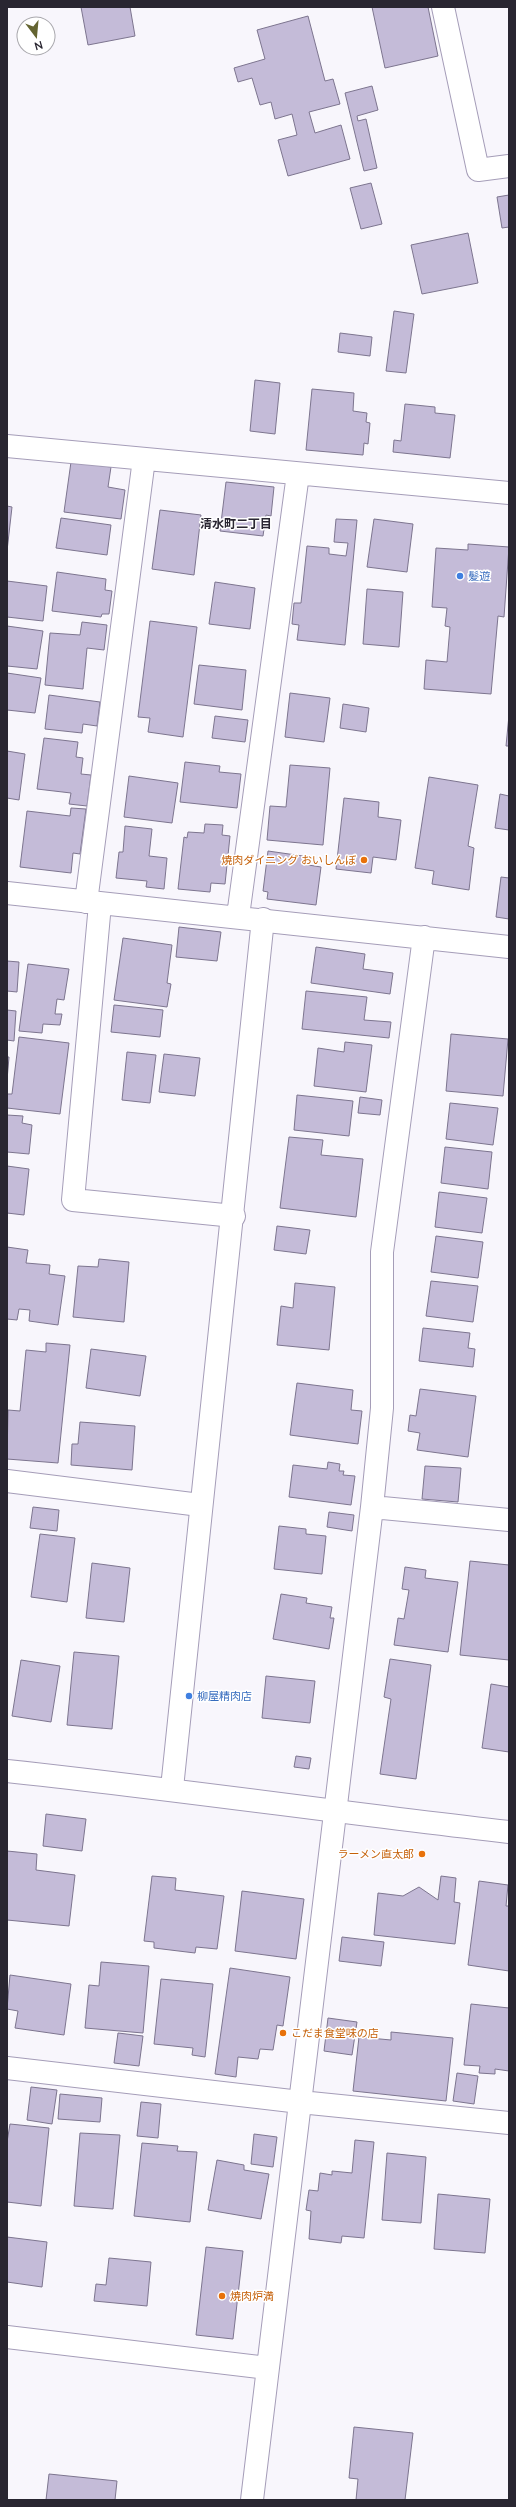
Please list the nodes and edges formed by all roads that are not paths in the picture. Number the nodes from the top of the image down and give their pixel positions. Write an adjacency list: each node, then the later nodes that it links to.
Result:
1 (443, 7): 2 (street)
2 (509, 166)
3 (7, 446): 4 (street)
4 (144, 459): 5 (street); 8 (street)
5 (298, 474): 6 (street); 9 (street)
6 (509, 493)
7 (7, 893): 8 (street)
8 (93, 903): 9 (street); 13 (street)
9 (238, 916): 10 (street)
10 (263, 919): 11 (street); 13 (street)
11 (424, 937): 12 (street); 16 (street)
12 (509, 947)
13 (234, 1216): 15 (street)
14 (7, 1481): 15 (street)
15 (200, 1505): 19 (street)
16 (372, 1507): 17 (street); 20 (street)
17 (509, 1520)
18 (7, 1771): 19 (street)
19 (172, 1788): 20 (street)
20 (336, 1813): 21 (street); 23 (street)
21 (509, 1832)
22 (7, 2068): 23 (street)
23 (300, 2102): 24 (street); 26 (street)
24 (509, 2123)
25 (7, 2337): 26 (street)
26 (267, 2368): 27 (street)
27 (252, 2500)

